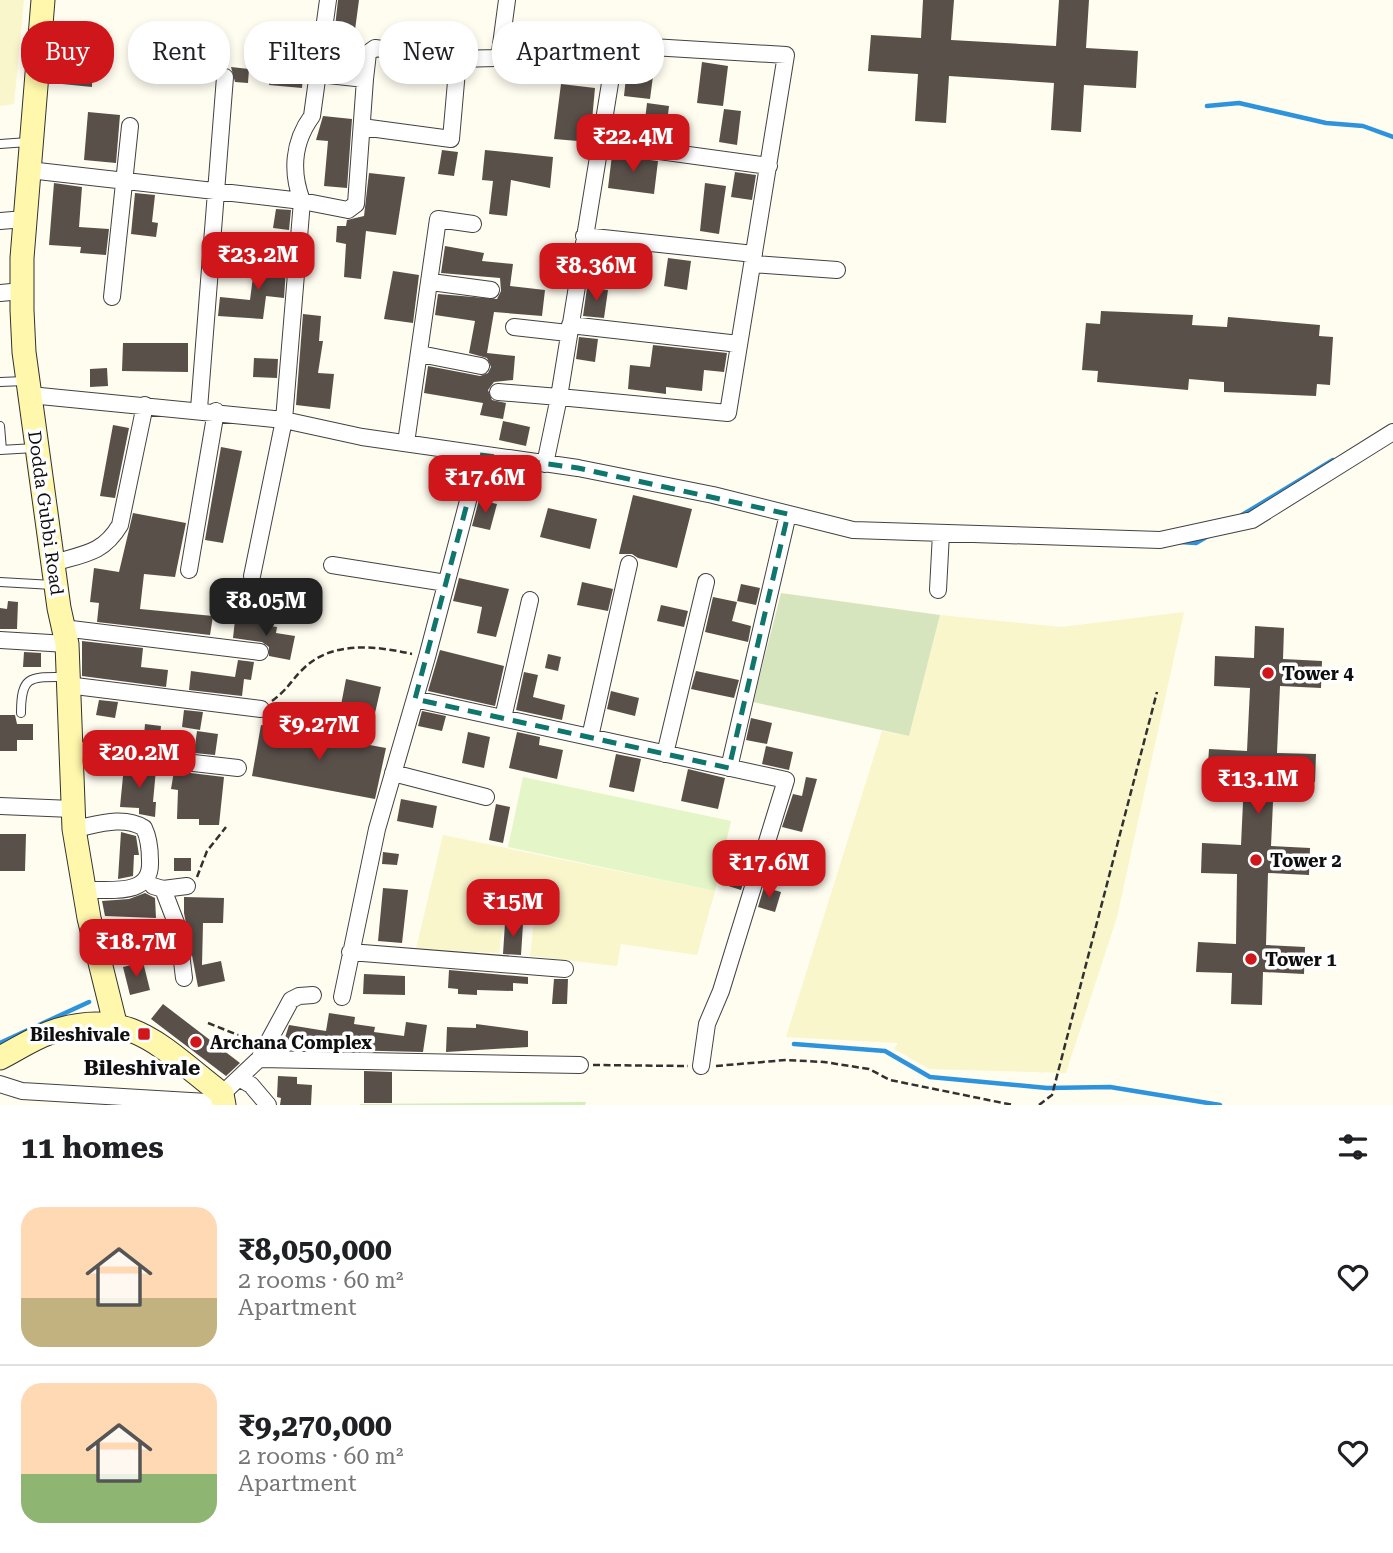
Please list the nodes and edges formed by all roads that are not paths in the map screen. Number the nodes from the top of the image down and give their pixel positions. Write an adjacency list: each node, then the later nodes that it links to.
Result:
1 (43, 0): 14 (main road, Dodda Gubbi Road)
2 (328, 0): 4 (street)
3 (507, 0): 6 (street)
4 (325, 21)
5 (379, 49): 7 (street)
6 (478, 58)
7 (365, 79)
8 (224, 84): 20 (street)
9 (317, 84): 21 (street)
10 (365, 84): 13 (street)
11 (456, 84): 13 (street)
12 (130, 126): 19 (street)
13 (362, 127): 21 (street)
14 (31, 142): 16 (lane); 18 (main road, Dodda Gubbi Road)
15 (600, 143): 17 (street); 17 (street); 25 (street)
16 (0, 144)
17 (769, 166): 26 (street)
18 (29, 170): 19 (street); 22 (main road, Dodda Gubbi Road)
19 (125, 180): 20 (street); 31 (street)
20 (216, 191): 21 (street); 42 (street)
21 (302, 201): 44 (street)
22 (25, 219): 23 (street); 30 (main road, Dodda Gubbi Road)
23 (0, 221)
24 (473, 224): 28 (street)
25 (584, 236): 26 (street); 33 (street)
26 (753, 259): 27 (street); 34 (street)
27 (837, 270)
28 (431, 282): 29 (street); 35 (street)
29 (491, 290)
30 (11, 292): 38 (main road, Dodda Gubbi Road)
31 (112, 297)
32 (514, 327): 33 (street)
33 (569, 329): 34 (street); 40 (street)
34 (739, 344): 40 (street)
35 (420, 354): 36 (street); 47 (street)
36 (481, 366)
37 (0, 382): 38 (lane)
38 (29, 388): 41 (street); 48 (main road, Dodda Gubbi Road)
39 (498, 392): 40 (street)
40 (559, 397): 51 (street)
41 (145, 405): 42 (street); 57 (street)
42 (199, 409): 43 (street)
43 (216, 411): 44 (street); 56 (street)
44 (284, 420): 47 (street); 58 (street)
45 (0, 426): 49 (lane)
46 (1393, 432): 53 (street)
47 (406, 443): 50 (street)
48 (37, 448): 49 (lane); 57 (main road, Dodda Gubbi Road)
49 (1, 450)
50 (480, 455): 51 (street); 61 (street)
51 (545, 464): 52 (street)
52 (788, 514): 53 (street); 76 (street)
53 (941, 533): 62 (street)
54 (629, 564): 72 (street)
55 (332, 565): 61 (street)
56 (189, 570)
57 (55, 574): 59 (lane); 64 (main road, Dodda Gubbi Road)
58 (252, 576)
59 (0, 582)
60 (706, 582): 74 (street)
61 (446, 583): 68 (street)
62 (938, 590)
63 (530, 600): 71 (street)
64 (65, 636): 65 (street); 66 (street); 67 (main road, Dodda Gubbi Road)
65 (0, 640)
66 (260, 652)
67 (67, 681): 69 (street); 70 (lane); 73 (main road, Dodda Gubbi Road)
68 (415, 699): 71 (street); 77 (street)
69 (261, 709)
70 (21, 713)
71 (503, 718): 72 (street)
72 (590, 737): 74 (street)
73 (69, 750): 75 (street); 80 (main road, Dodda Gubbi Road)
74 (665, 754): 76 (street)
75 (238, 768)
76 (729, 768): 94 (street)
77 (393, 773): 78 (street); 85 (street)
78 (486, 797)
79 (0, 806): 80 (street)
80 (73, 819): 81 (street); 84 (main road, Dodda Gubbi Road)
81 (145, 882): 83 (street); 84 (street)
82 (187, 886): 83 (street)
83 (163, 889): 87 (street)
84 (84, 890): 90 (main road, Dodda Gubbi Road)
85 (350, 952): 86 (street); 89 (street)
86 (565, 969)
87 (184, 978)
88 (313, 995): 91 (street)
89 (342, 997)
90 (115, 1023): 92 (main road); 96 (main road)
91 (263, 1052): 93 (street); 96 (street)
92 (0, 1058)
93 (580, 1065)
94 (701, 1066)
95 (0, 1084): 97 (street)
96 (227, 1095): 97 (street); 98 (street)
97 (140, 1102)
98 (268, 1105)

